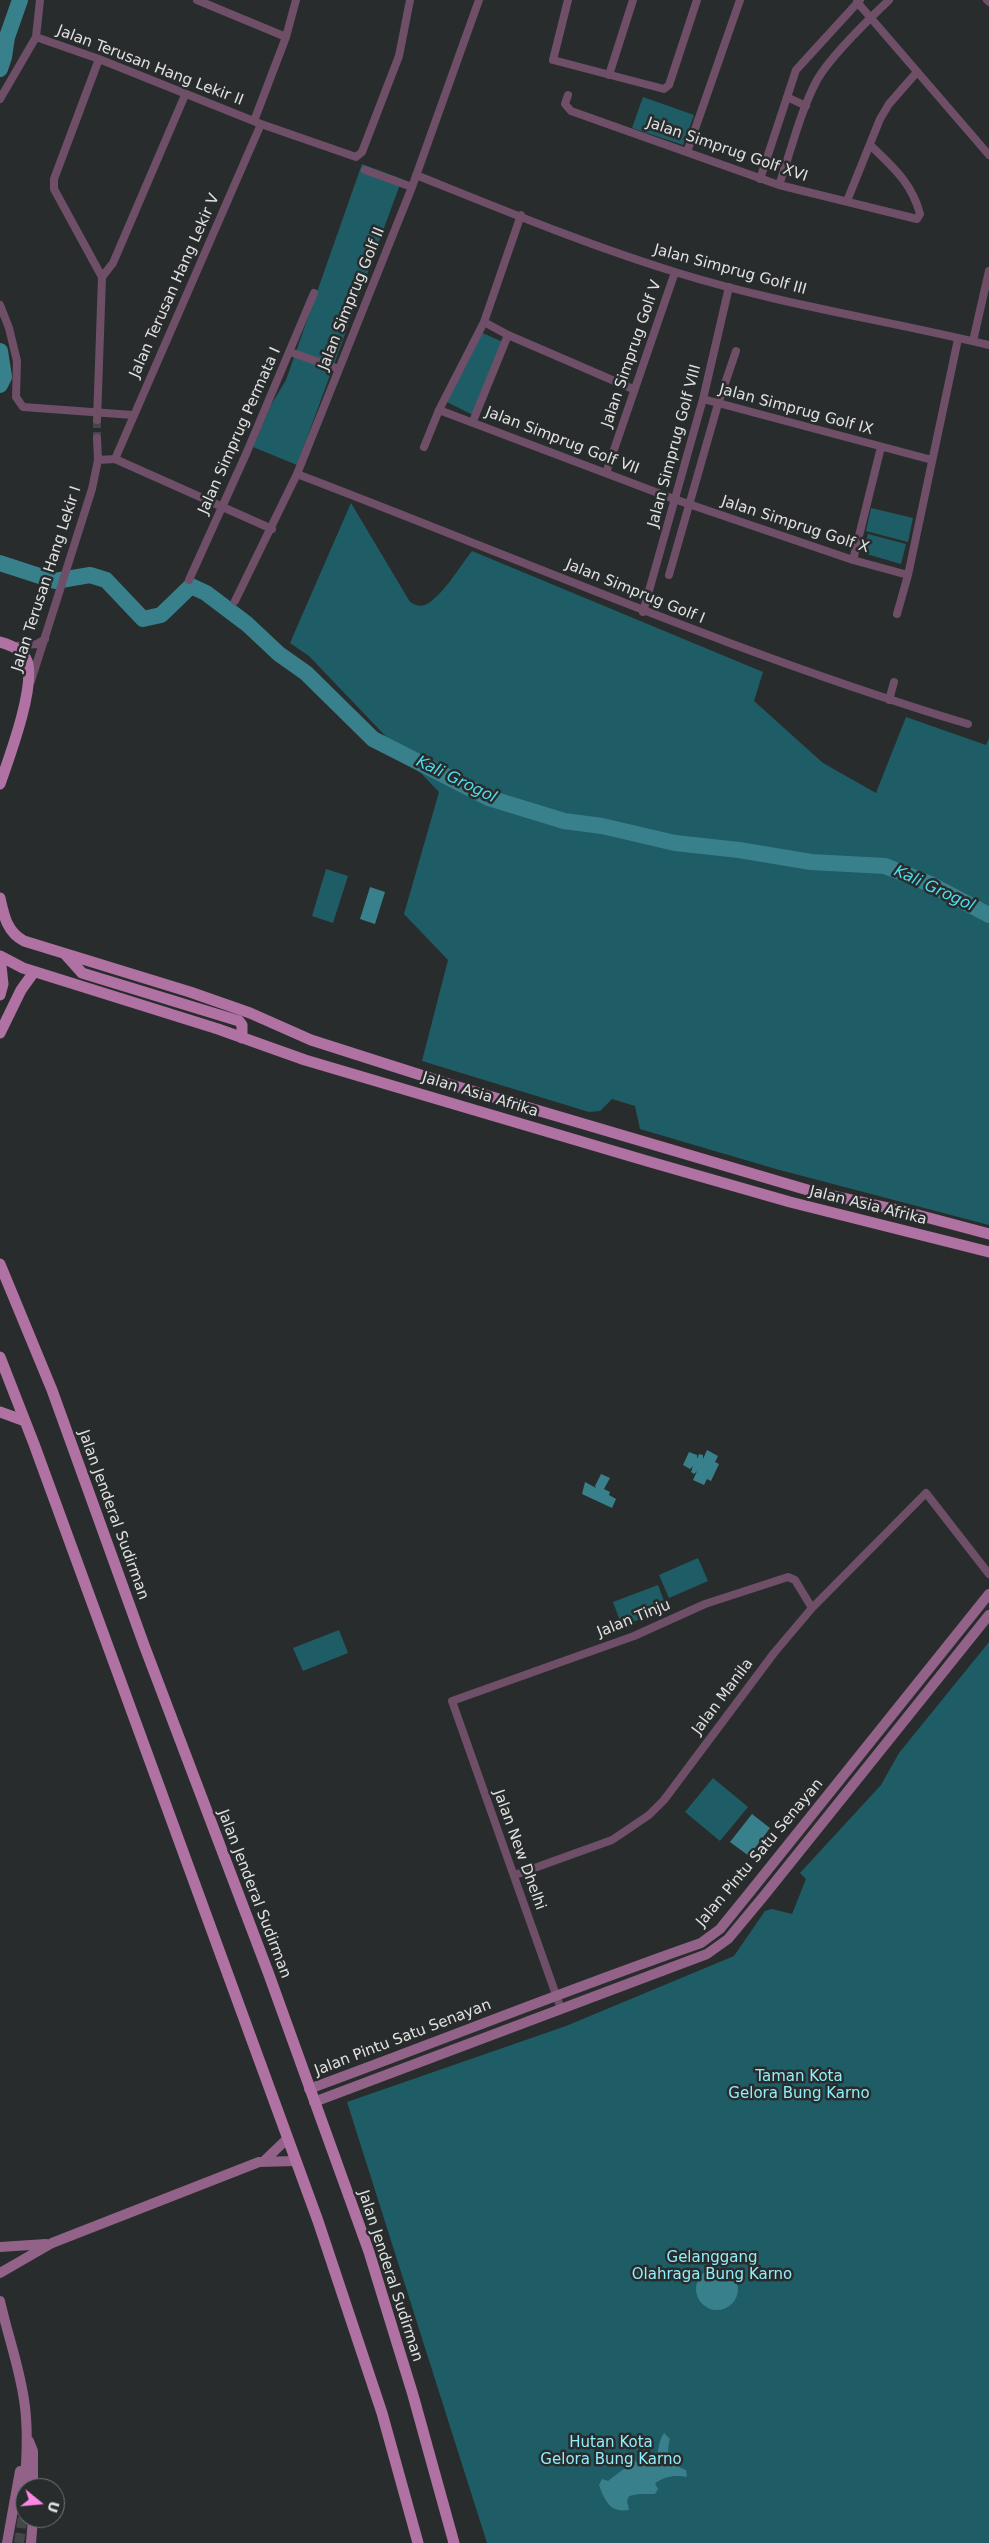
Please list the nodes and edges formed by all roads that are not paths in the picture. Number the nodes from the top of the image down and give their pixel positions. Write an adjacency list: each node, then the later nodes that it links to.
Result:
1 (40, 0): 14 (street, Jalan Terusan Hang Lekir II)
2 (198, 0): 13 (street)
3 (296, 0): 13 (street, Jalan Terusan Hang Lekir II)
4 (410, 0): 23 (street, Jalan Terusan Hang Lekir II)
5 (479, 0): 28 (street, Jalan Simprug Golf II)
6 (568, 0): 17 (street)
7 (633, 0): 17 (street)
8 (697, 0): 17 (street)
9 (740, 0): 25 (street)
10 (890, 0): 12 (street)
11 (859, 1): 12 (street); 20 (street)
12 (870, 18): 16 (street); 22 (street)
13 (286, 37): 23 (street, Jalan Terusan Hang Lekir II)
14 (36, 38): 15 (street, Jalan Terusan Hang Lekir II); 21 (street, Jalan Terusan Hang Lekir II)
15 (99, 59): 18 (street, Jalan Terusan Hang Lekir II); 36 (street)
16 (917, 72): 24 (street); 26 (street)
17 (609, 75)
18 (185, 95): 23 (street, Jalan Terusan Hang Lekir II); 36 (street)
19 (568, 95): 25 (street, Jalan Simprug Golf XVI)
20 (787, 97): 22 (street); 29 (street)
21 (0, 99)
22 (806, 106): 30 (street)
23 (257, 123): 52 (street, Jalan Terusan Hang Lekir V)
24 (870, 145): 32 (street); 32 (street, Jalan Simprug Golf XVI)
25 (687, 152): 29 (street, Jalan Simprug Golf XVI)
26 (989, 155)
27 (365, 170): 31 (street)
28 (416, 175): 31 (street, Jalan Simprug Golf II); 33 (street, Jalan Simprug Golf III)
29 (760, 179): 30 (street, Jalan Simprug Golf XVI)
30 (779, 185): 32 (street, Jalan Simprug Golf XVI)
31 (412, 187): 47 (street, Jalan Simprug Golf II)
32 (847, 201)
33 (521, 215): 35 (street, Jalan Simprug Golf III); 40 (street)
34 (989, 271): 43 (street)
35 (675, 272): 37 (street, Jalan Simprug Golf III); 48 (street, Jalan Simprug Golf V)
36 (102, 277): 53 (street)
37 (729, 287): 42 (street, Jalan Simprug Golf III); 49 (street, Jalan Simprug Golf VIII)
38 (314, 293): 46 (street, Jalan Simprug Permata I)
39 (0, 305): 53 (street)
40 (484, 322): 41 (street); 51 (street)
41 (508, 335): 48 (street); 54 (street)
42 (958, 339): 43 (street, Jalan Simprug Golf III); 60 (street)
43 (973, 341): 44 (street, Jalan Simprug Golf III)
44 (989, 345)
45 (736, 351): 50 (street)
46 (290, 352): 47 (street); 65 (street, Jalan Simprug Permata I)
47 (338, 369): 62 (street, Jalan Simprug Golf II)
48 (634, 389): 61 (street, Jalan Simprug Golf V)
49 (703, 399): 50 (street, Jalan Simprug Golf IX); 63 (street, Jalan Simprug Golf VIII)
50 (718, 404): 57 (street, Jalan Simprug Golf IX); 64 (street)
51 (439, 410): 54 (street, Jalan Simprug Golf VII); 56 (street)
52 (133, 414): 53 (street); 58 (street, Jalan Terusan Hang Lekir V)
53 (96, 416)
54 (473, 421): 61 (street, Jalan Simprug Golf VII)
55 (97, 438): 59 (street, Jalan Terusan Hang Lekir I)
56 (424, 447)
57 (881, 447): 60 (street, Jalan Simprug Golf IX); 67 (street, Jalan Simprug Golf IX)
58 (115, 459): 59 (street); 65 (street)
59 (98, 460): 74 (street, Jalan Terusan Hang Lekir I)
60 (932, 460): 69 (street)
61 (606, 473): 63 (street, Jalan Simprug Golf VII)
62 (297, 474): 66 (street, Jalan Simprug Golf II); 72 (street, Jalan Simprug Golf I)
63 (674, 499): 64 (street, Jalan Simprug Golf X); 72 (street, Jalan Simprug Golf VIII)
64 (690, 504): 67 (street, Jalan Simprug Golf X); 68 (street)
65 (221, 508): 66 (street); 70 (street, Jalan Simprug Permata I)
66 (272, 529): 71 (street, Jalan Simprug Golf II)
67 (853, 560): 69 (street, Jalan Simprug Golf X)
68 (669, 575)
69 (908, 575): 73 (street)
70 (189, 580)
71 (235, 601)
72 (642, 612): 79 (street, Jalan Simprug Golf I)
73 (897, 614)
74 (45, 639): 76 (street); 78 (street, Jalan Terusan Hang Lekir I)
75 (0, 642): 76 (main road)
76 (14, 646): 78 (main road)
77 (894, 682): 79 (street)
78 (28, 689): 81 (main road, Jalan Terusan Hang Lekir I)
79 (889, 700): 80 (street, Jalan Simprug Golf I)
80 (968, 724)
81 (0, 784)
82 (0, 898): 83 (main road, Jalan Asia Afrika)
83 (65, 954): 90 (main road); 91 (main road, Jalan Asia Afrika)
84 (0, 956): 85 (main road, Jalan Asia Afrika); 86 (main road)
85 (34, 972): 87 (main road); 90 (main road, Jalan Asia Afrika)
86 (3, 984): 87 (main road); 88 (main road)
87 (21, 990): 89 (main road)
88 (0, 995)
89 (0, 1034)
90 (242, 1038): 92 (main road, Jalan Asia Afrika)
91 (622, 1136): 92 (main road); 93 (main road, Jalan Asia Afrika)
92 (618, 1152): 94 (main road, Jalan Asia Afrika)
93 (989, 1234)
94 (989, 1252)
95 (0, 1264): 113 (main road, Jalan Jenderal Sudirman)
96 (0, 1357): 98 (main road)
97 (0, 1412): 98 (main road)
98 (25, 1421): 115 (main road)
99 (989, 1574): 101 (street, Jalan Manila)
100 (989, 1594): 105 (main road, Jalan Pintu Satu Senayan)
101 (812, 1608): 103 (street, Jalan Tinju); 104 (street, Jalan Manila)
102 (989, 1615): 106 (main road, Jalan Pintu Satu Senayan)
103 (452, 1701): 104 (street, Jalan New Dhelhi)
104 (515, 1875): 105 (street, Jalan New Dhelhi)
105 (556, 1994): 106 (street, Jalan New Dhelhi); 107 (main road, Jalan Pintu Satu Senayan)
106 (561, 2009): 108 (main road, Jalan Pintu Satu Senayan)
107 (476, 2027): 108 (main road); 109 (main road, Jalan Pintu Satu Senayan)
108 (481, 2040): 111 (main road, Jalan Pintu Satu Senayan)
109 (380, 2063): 110 (main road, Jalan Pintu Satu Senayan); 111 (main road)
110 (352, 2074): 112 (main road); 113 (main road, Jalan Pintu Satu Senayan)
111 (385, 2076): 112 (main road, Jalan Pintu Satu Senayan)
112 (356, 2086): 114 (main road, Jalan Pintu Satu Senayan)
113 (309, 2089): 114 (main road, Jalan Jenderal Sudirman)
114 (314, 2102): 130 (main road, Jalan Jenderal Sudirman)
115 (287, 2139): 116 (main road); 117 (main road)
116 (265, 2160): 117 (main road); 118 (main road)
117 (295, 2161): 129 (main road)
118 (52, 2243): 119 (main road); 120 (main road)
119 (0, 2247)
120 (0, 2273)
121 (0, 2302): 122 (main road)
122 (2, 2322): 123 (main road)
123 (27, 2435): 124 (main road); 125 (main road); 127 (main road)
124 (25, 2478)
125 (33, 2478)
126 (32, 2528): 128 (main road)
127 (7, 2543)
128 (30, 2543)
129 (418, 2543)
130 (454, 2543)

